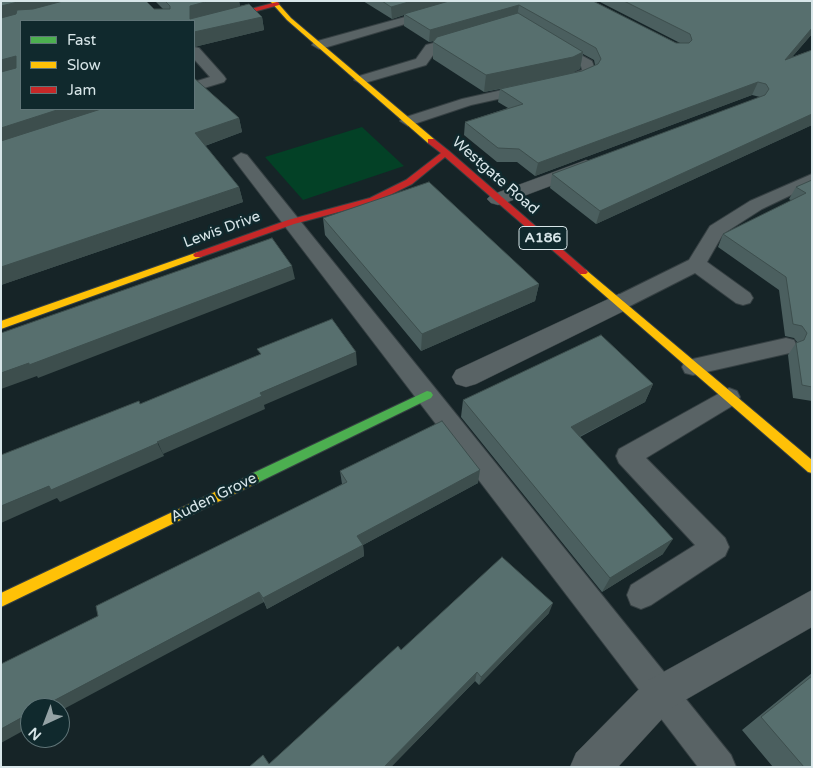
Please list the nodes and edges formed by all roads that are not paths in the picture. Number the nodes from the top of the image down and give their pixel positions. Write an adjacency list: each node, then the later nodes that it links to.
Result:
1 (477, 1): 6 (lane)
2 (275, 3): 3 (main road); 6 (main road, Westgate Road / A186)
3 (195, 26)
4 (474, 36): 8 (lane)
5 (544, 39): 10 (lane)
6 (319, 44): 8 (main road, Westgate Road / A186)
7 (195, 52): 9 (lane)
8 (361, 80): 10 (main road, Westgate Road / A186)
9 (195, 87)
10 (408, 121): 11 (main road, Westgate Road / A186)
11 (446, 153): 15 (main road, Westgate Road / A186); 16 (main road, Lewis Drive)
12 (240, 158): 16 (lane)
13 (605, 158): 15 (street)
14 (812, 179): 17 (lane)
15 (498, 199): 19 (main road, Westgate Road / A186)
16 (291, 222): 20 (main road, Lewis Drive); 24 (lane)
17 (696, 264): 18 (lane); 19 (lane)
18 (743, 298)
19 (619, 303): 22 (main road, Westgate Road / A186); 23 (street)
20 (1, 325)
21 (786, 346): 22 (lane)
22 (693, 366): 25 (main road, Westgate Road / A186)
23 (466, 377)
24 (427, 395): 28 (main road, Auden Grove); 30 (lane)
25 (729, 397): 26 (main road, Westgate Road / A186); 27 (lane)
26 (812, 468)
27 (641, 595)
28 (1, 600)
29 (812, 607): 30 (street)
30 (660, 694): 31 (street); 32 (lane)
31 (590, 767)
32 (719, 767)

